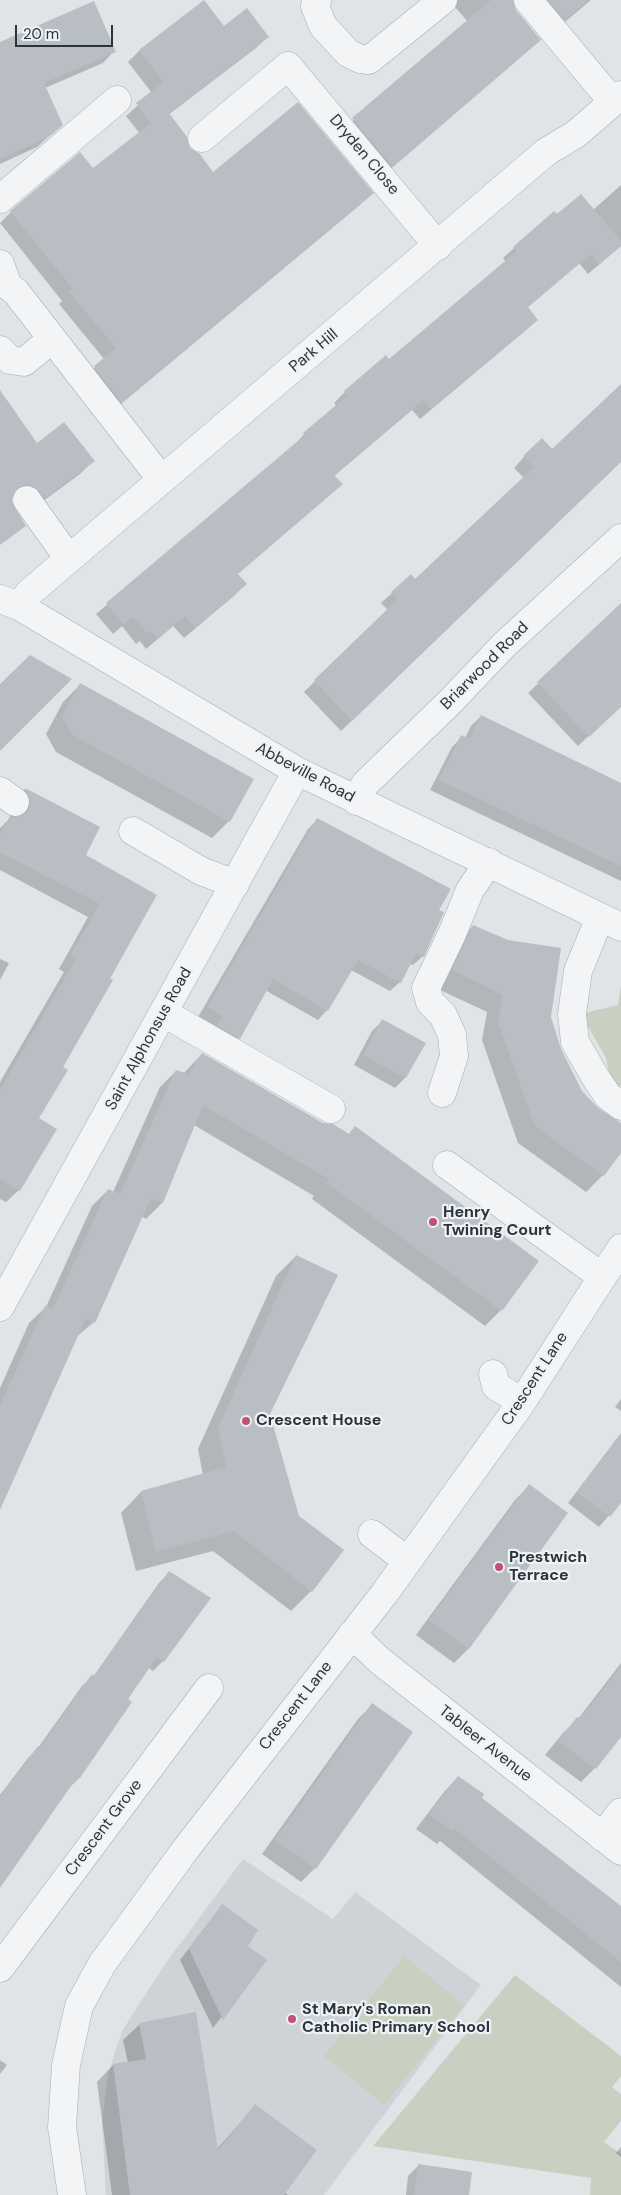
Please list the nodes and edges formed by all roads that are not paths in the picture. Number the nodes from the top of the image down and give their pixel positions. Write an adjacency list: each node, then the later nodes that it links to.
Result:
1 (317, 0): 3 (street)
2 (528, 0): 4 (street, Park Hill)
3 (424, 6)
4 (617, 99): 8 (street, Park Hill)
5 (117, 100): 7 (street)
6 (202, 138): 8 (street, Dryden Close)
7 (0, 199)
8 (438, 246): 13 (street, Park Hill)
9 (0, 264): 10 (street)
10 (8, 299): 11 (street)
11 (52, 339): 12 (street); 13 (street)
12 (0, 350)
13 (162, 480): 16 (street, Park Hill)
14 (27, 500): 16 (street)
15 (621, 538): 19 (street, Briarwood Road)
16 (69, 559): 17 (street, Park Hill)
17 (10, 602): 18 (street, Abbeville Road)
18 (297, 771): 19 (street, Abbeville Road); 22 (street, Saint Alphonsus Road)
19 (356, 801): 21 (street, Abbeville Road)
20 (133, 831): 22 (street)
21 (489, 862): 23 (street, Abbeville Road); 25 (street)
22 (235, 884): 24 (street, Saint Alphonsus Road)
23 (611, 922): 26 (street)
24 (164, 1013): 27 (street); 31 (street, Saint Alphonsus Road)
25 (442, 1092)
26 (621, 1106)
27 (331, 1108)
28 (446, 1165): 30 (street)
29 (621, 1248): 30 (street, Crescent Lane)
30 (602, 1276): 33 (street, Crescent Lane)
31 (0, 1307)
32 (493, 1374): 33 (street)
33 (522, 1402): 35 (street, Crescent Lane)
34 (372, 1534): 35 (street)
35 (406, 1560): 36 (street, Crescent Lane)
36 (352, 1634): 39 (street, Tableer Avenue); 41 (street, Crescent Lane)
37 (209, 1688): 40 (street, Crescent Grove)
38 (621, 1812): 39 (street)
39 (612, 1844)
40 (0, 1968)
41 (72, 2195)

